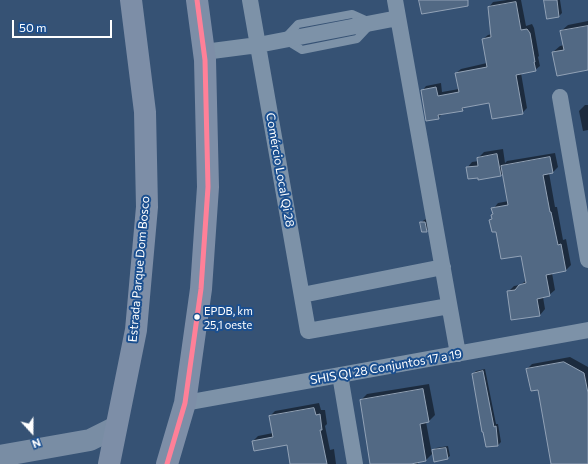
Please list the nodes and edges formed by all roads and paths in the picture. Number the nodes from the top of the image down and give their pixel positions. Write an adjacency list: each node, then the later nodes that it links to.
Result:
1 (132, 0): 17 (main road, Estrada Parque Dom Bosco)
2 (197, 0): 7 (main road)
3 (250, 0): 6 (street, Comércio Local Qi 28)
4 (395, 0): 5 (street)
5 (398, 18): 6 (street); 10 (street)
6 (258, 45): 7 (street); 11 (street, Comércio Local Qi 28)
7 (207, 52): 16 (main road)
8 (560, 96): 9 (street)
9 (588, 260)
10 (442, 267): 11 (street); 12 (street)
11 (302, 295): 12 (street, Comércio Local Qi 28)
12 (449, 306): 14 (street)
13 (588, 330): 14 (street, SHIS QI 28 Conjuntos 17 a 19)
14 (458, 354): 15 (street, SHIS QI 28 Conjuntos 17 a 19)
15 (340, 375): 16 (street, SHIS QI 28 Conjuntos 17 a 19); 22 (street)
16 (185, 403): 21 (main road)
17 (116, 427): 18 (street); 20 (main road, Estrada Parque Dom Bosco)
18 (90, 440): 19 (street); 20 (street)
19 (0, 456)
20 (110, 458)
21 (167, 464)
22 (355, 464)

